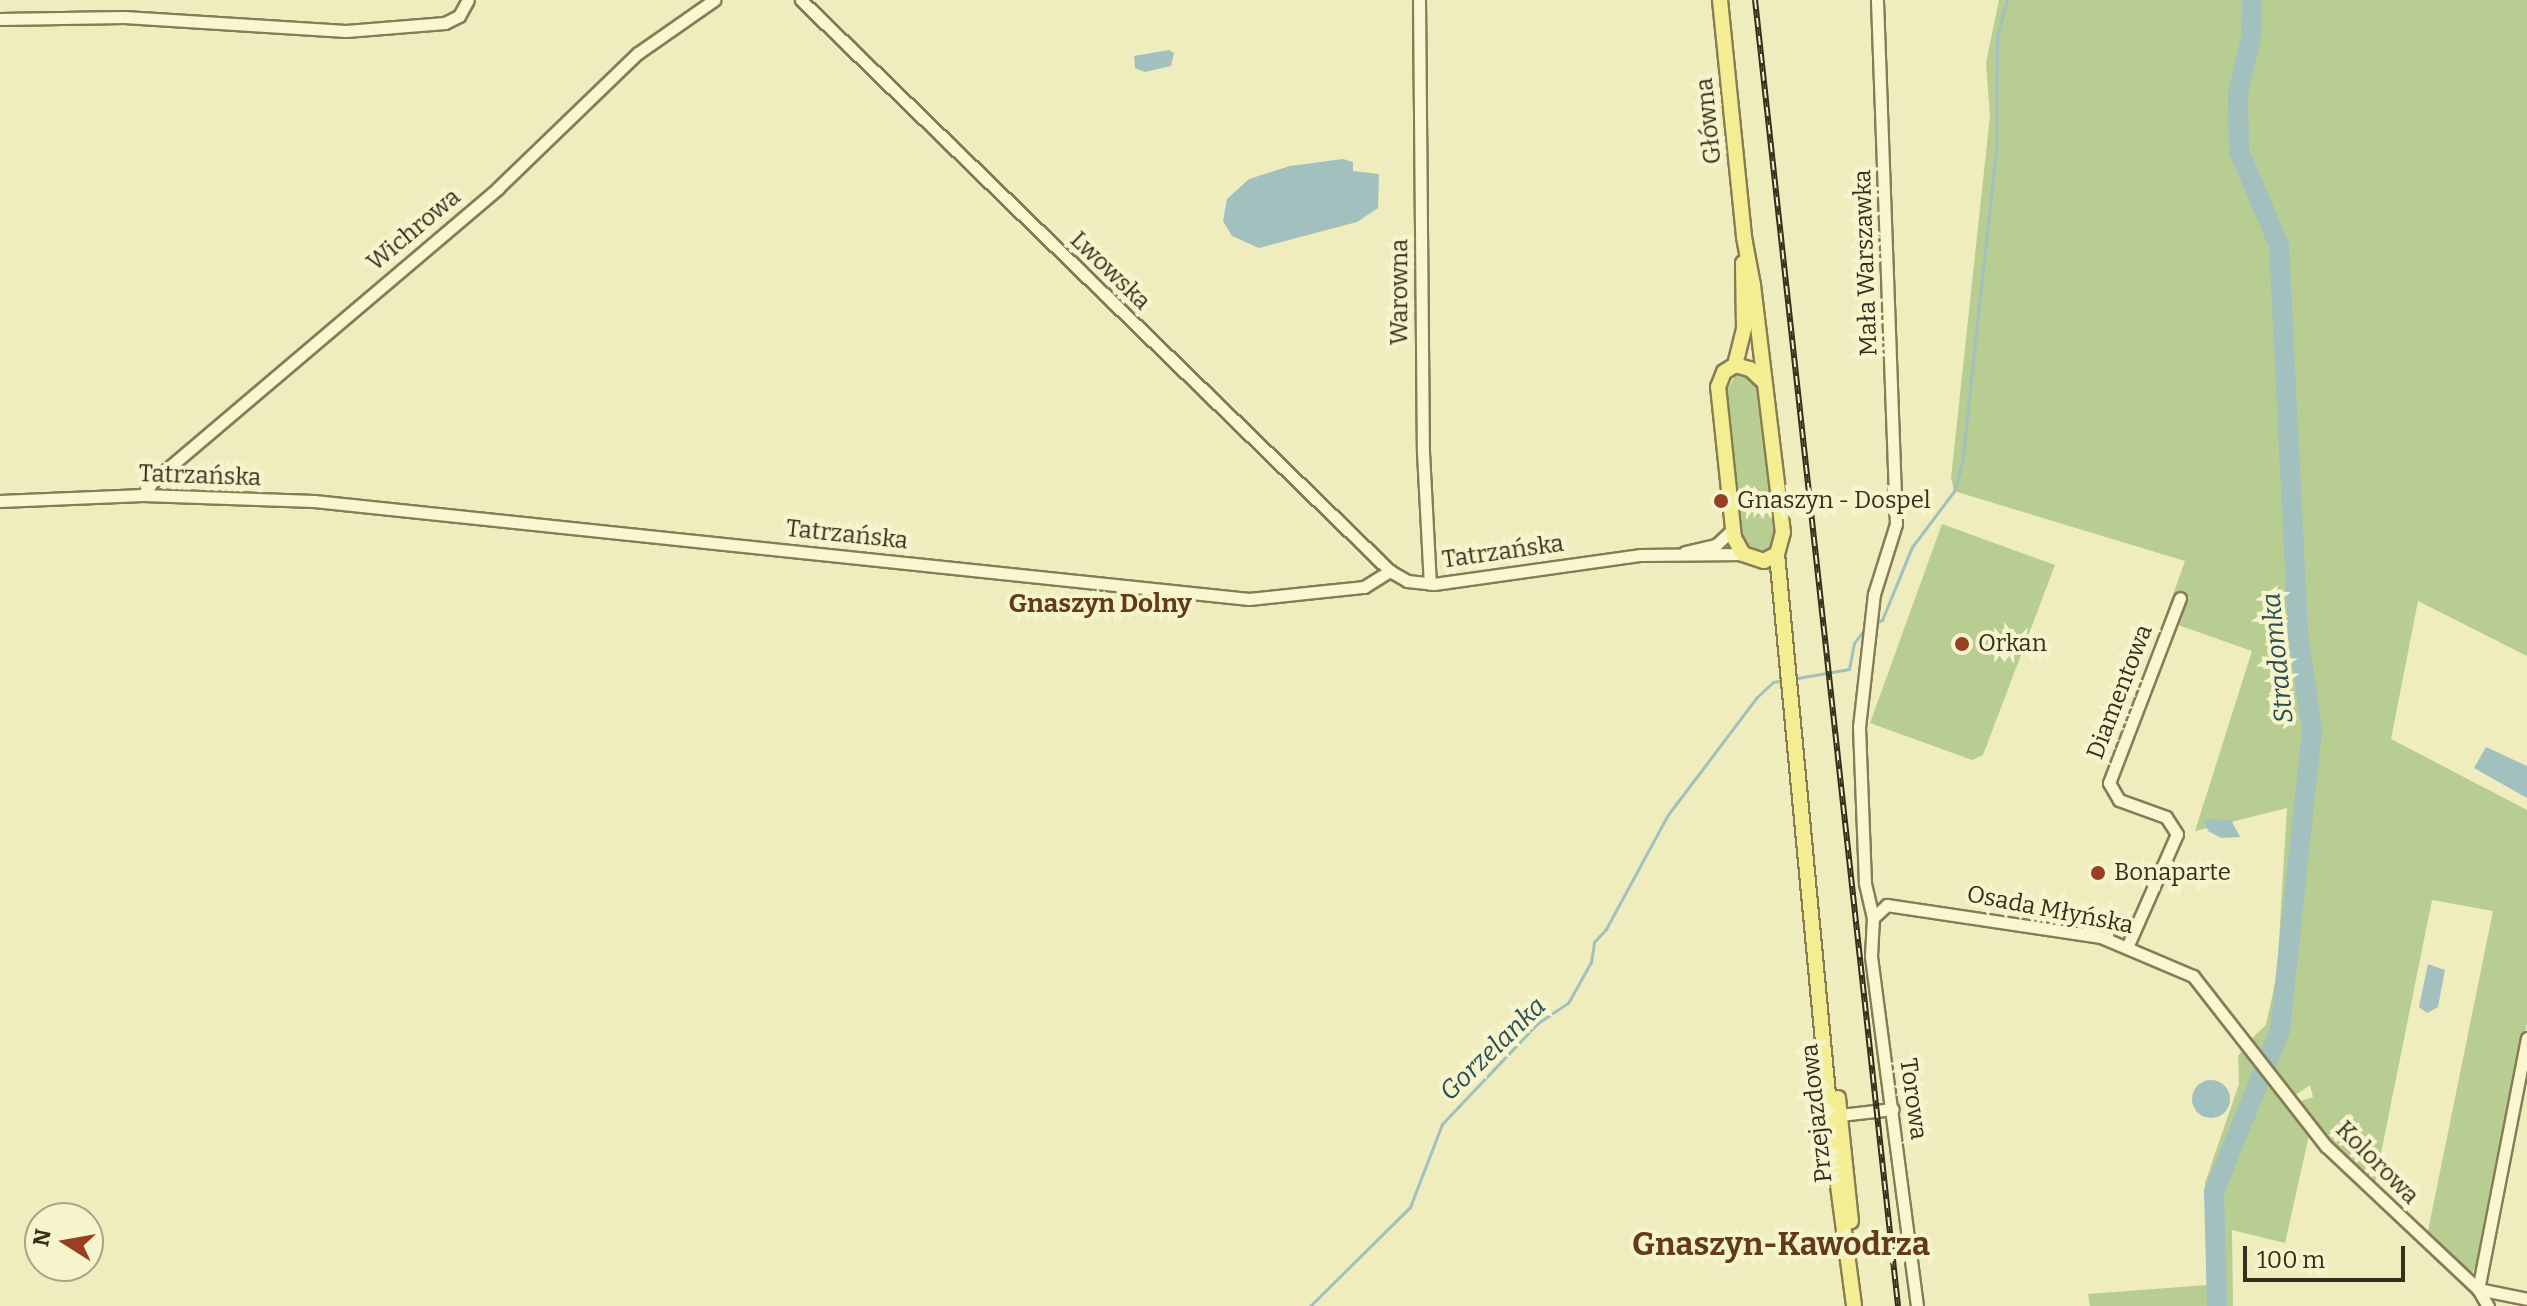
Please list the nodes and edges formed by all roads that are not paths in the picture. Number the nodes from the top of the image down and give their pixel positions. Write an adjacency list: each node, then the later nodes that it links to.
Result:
1 (468, 0): 7 (street)
2 (714, 0): 11 (street, Wichrowa)
3 (801, 0): 19 (street, Lwowska)
4 (1419, 0): 20 (street, Warowna)
5 (1720, 0): 8 (main road, Główna)
6 (1877, 0): 13 (street, Mała Warszawka)
7 (0, 19)
8 (1744, 237): 9 (main road, Główna); 10 (main road, Główna)
9 (1735, 365): 10 (main road); 14 (main road, Główna)
10 (1764, 382): 17 (main road, Główna)
11 (143, 495): 12 (street, Tatrzańska); 19 (street, Tatrzańska)
12 (0, 501)
13 (1896, 524): 24 (street, Torowa)
14 (1733, 529): 15 (street, Tatrzańska); 16 (main road, Główna)
15 (1681, 554): 16 (street, Tatrzańska); 20 (street, Tatrzańska)
16 (1743, 554): 18 (main road)
17 (1777, 554): 18 (main road); 22 (main road, Przejazdowa)
18 (1758, 561): 22 (main road, Przejazdowa)
19 (1390, 571): 20 (street, Tatrzańska)
20 (1430, 584)
21 (2180, 598): 25 (street, Diamentowa)
22 (1787, 651): 23 (main road, Przejazdowa)
23 (1814, 915): 29 (main road, Przejazdowa); 32 (main road, Przejazdowa)
24 (1873, 918): 25 (street, Osada Młyńska); 28 (street, Torowa)
25 (2128, 945): 27 (street, Osada Młyńska)
26 (2527, 1038): 30 (street)
27 (2273, 1080): 30 (street, Kolorowa)
28 (1893, 1109): 29 (street); 33 (street, Torowa)
29 (1840, 1115): 32 (main road, Przejazdowa)
30 (2478, 1289): 31 (street); 34 (street, Kolorowa)
31 (2527, 1299)
32 (1855, 1306)
33 (1917, 1306)
34 (2488, 1306)

